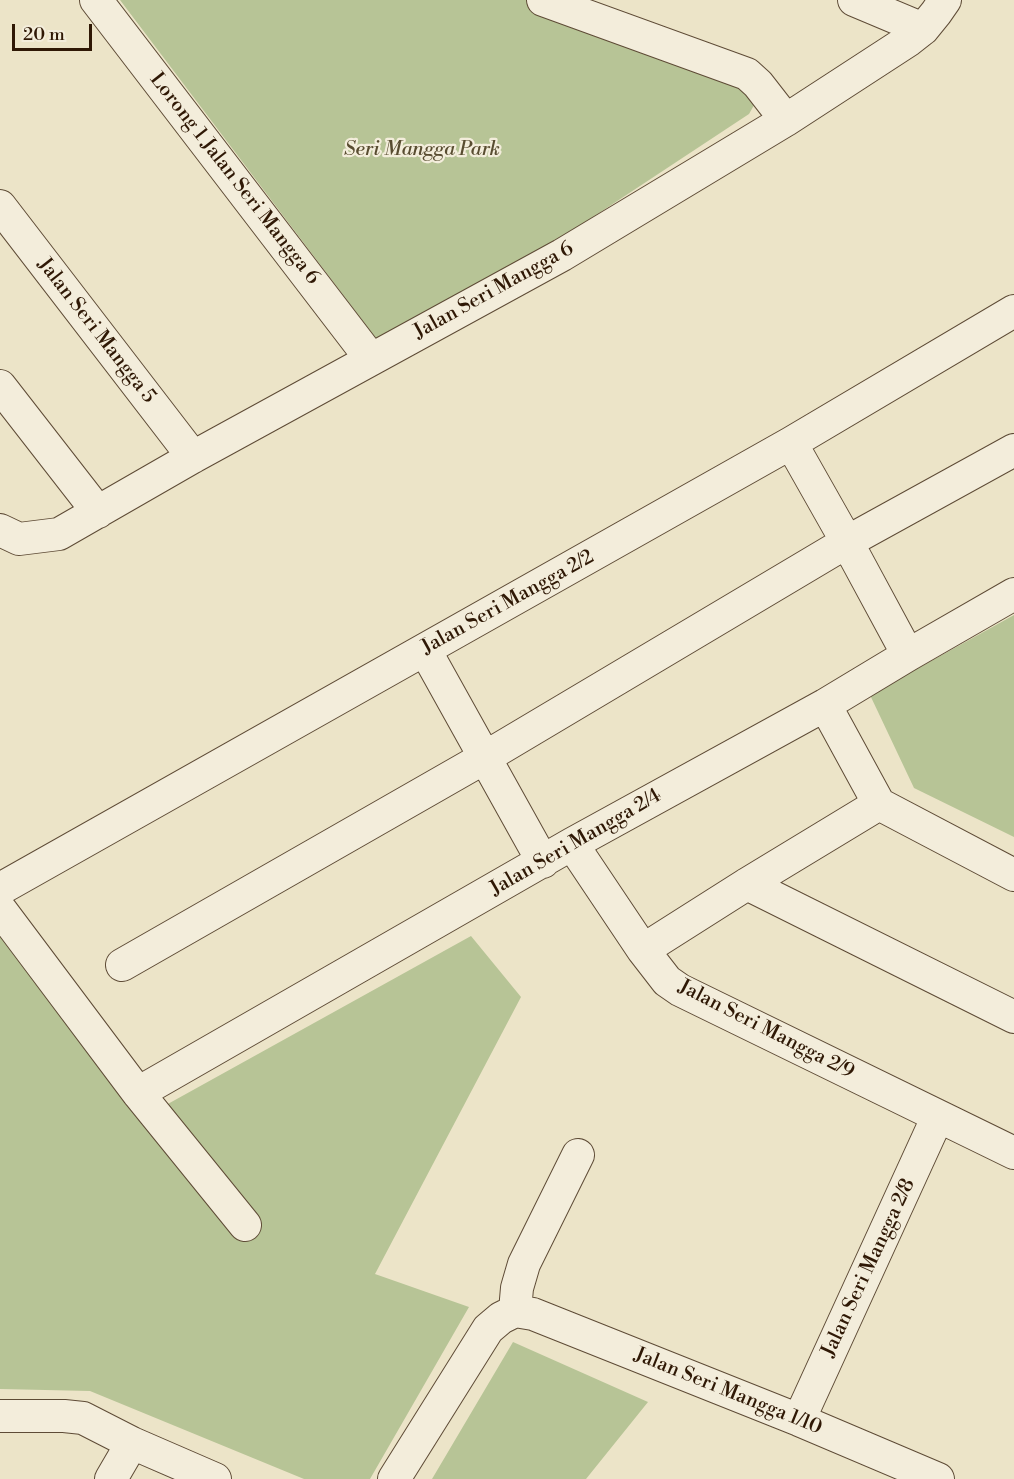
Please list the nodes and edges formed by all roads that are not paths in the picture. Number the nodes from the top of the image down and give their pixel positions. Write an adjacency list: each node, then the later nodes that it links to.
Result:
1 (96, 0): 9 (street, Lorong 1 Jalan Seri Mangga 6)
2 (543, 0): 6 (street)
3 (854, 0): 5 (street)
4 (945, 0): 5 (street, Jalan Seri Mangga 6)
5 (923, 29): 6 (street, Jalan Seri Mangga 6)
6 (786, 120): 9 (street, Jalan Seri Mangga 6)
7 (0, 206): 13 (street, Jalan Seri Mangga 5)
8 (1014, 311): 11 (street, Jalan Seri Mangga 2/2)
9 (372, 359): 13 (street, Jalan Seri Mangga 6)
10 (0, 386): 14 (street)
11 (791, 443): 16 (street); 18 (street, Jalan Seri Mangga 2/2)
12 (1014, 450): 16 (street)
13 (193, 457): 14 (street, Jalan Seri Mangga 6)
14 (98, 512): 15 (street, Jalan Seri Mangga 6)
15 (9, 535)
16 (847, 542): 19 (street); 21 (street)
17 (1014, 594): 19 (street, Jalan Seri Mangga 2/4)
18 (425, 650): 21 (street); 27 (street, Jalan Seri Mangga 2/2)
19 (908, 655): 20 (street, Jalan Seri Mangga 2/4)
20 (825, 705): 22 (street); 23 (street, Jalan Seri Mangga 2/4)
21 (484, 758): 24 (street); 30 (street)
22 (879, 804): 25 (street); 26 (street)
23 (572, 844): 24 (street, Jalan Seri Mangga 2/4); 29 (street, Jalan Seri Mangga 2/9)
24 (543, 862): 32 (street, Jalan Seri Mangga 2/4)
25 (1014, 875)
26 (747, 884): 29 (street); 31 (street)
27 (0, 889)
28 (0, 909): 32 (street)
29 (643, 950): 33 (street, Jalan Seri Mangga 2/9)
30 (122, 965)
31 (1014, 1017)
32 (138, 1093): 36 (street)
33 (938, 1116): 34 (street, Jalan Seri Mangga 2/9); 39 (street, Jalan Seri Mangga 2/8)
34 (1014, 1153)
35 (578, 1155): 37 (street)
36 (245, 1226)
37 (515, 1311): 39 (street, Jalan Seri Mangga 1/10); 43 (street)
38 (0, 1416): 40 (street)
39 (799, 1420): 44 (street, Jalan Seri Mangga 1/10)
40 (132, 1443): 41 (street); 42 (street)
41 (111, 1479)
42 (215, 1479)
43 (394, 1479)
44 (938, 1479)

